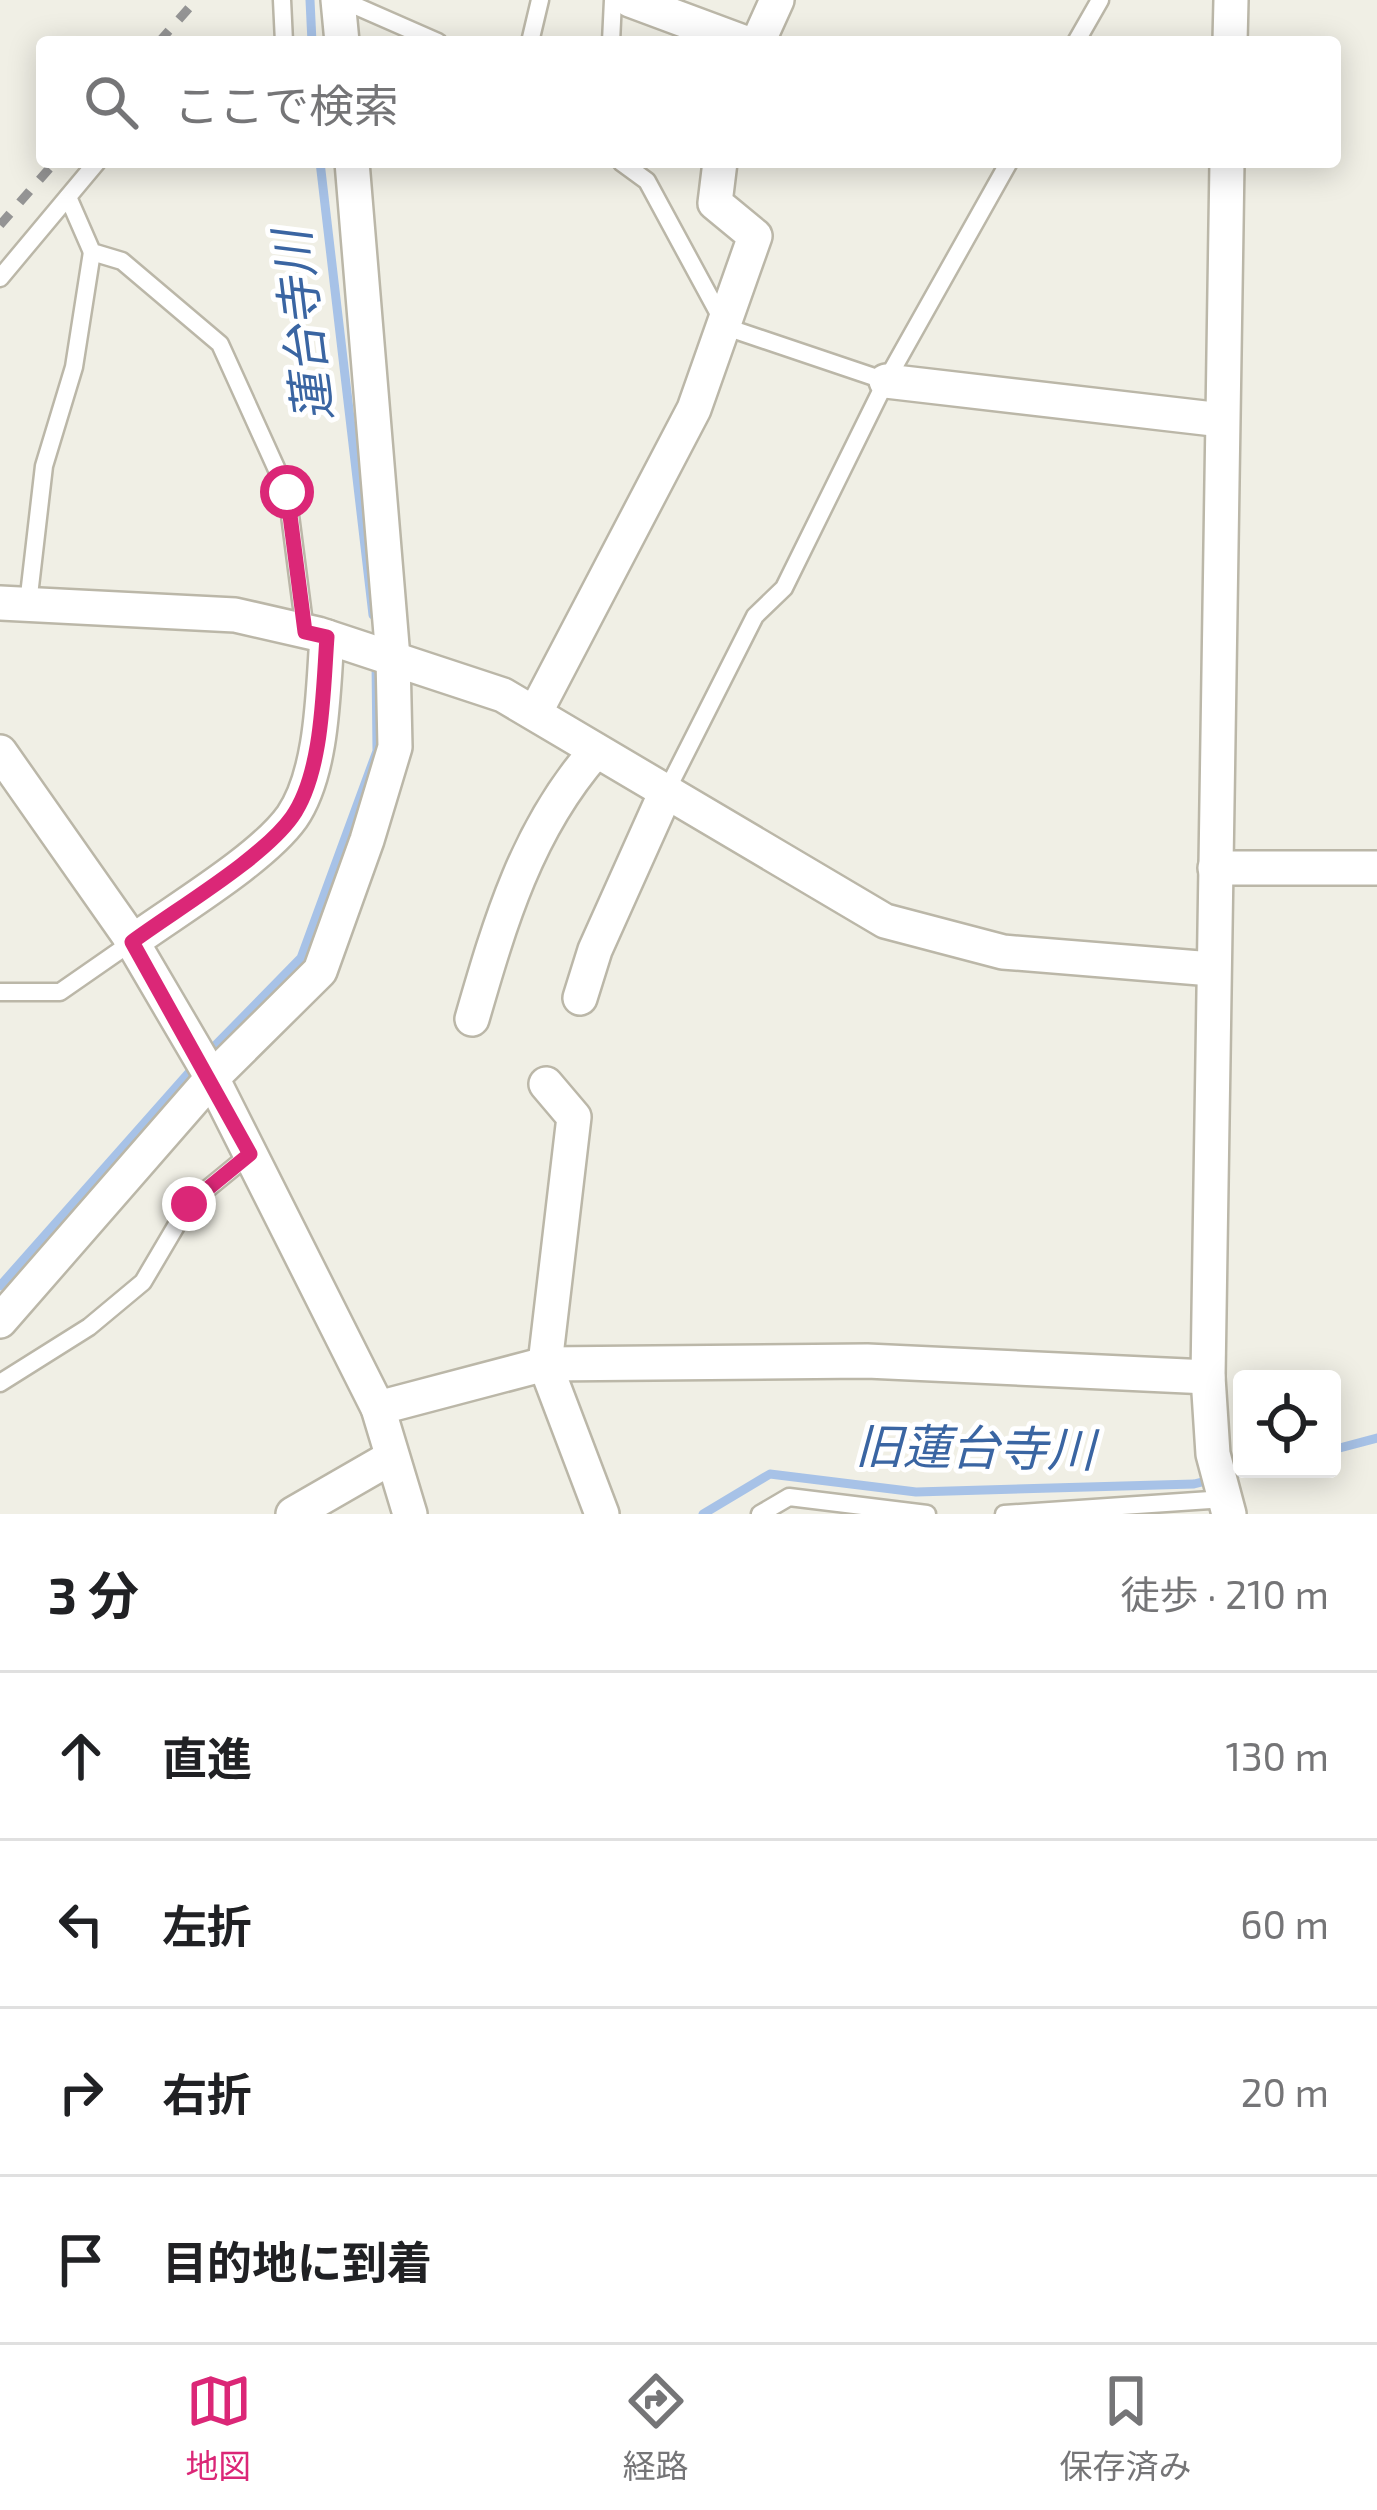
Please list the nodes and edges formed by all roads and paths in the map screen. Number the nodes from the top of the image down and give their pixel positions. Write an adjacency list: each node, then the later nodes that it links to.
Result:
1 (283, 0): 9 (lane)
2 (340, 0): 10 (street); 11 (lane)
3 (540, 0): 12 (lane)
4 (613, 0): 13 (lane)
5 (630, 0): 14 (street)
6 (777, 0): 15 (street)
7 (1100, 0): 16 (lane)
8 (1231, 0): 17 (street)
9 (284, 36)
10 (342, 36)
11 (424, 36)
12 (531, 36)
13 (611, 36)
14 (726, 36)
15 (761, 36)
16 (1079, 36)
17 (1230, 36)
18 (92, 168): 24 (lane)
19 (352, 168): 32 (street)
20 (629, 168): 27 (lane)
21 (719, 168): 27 (street)
22 (1006, 168): 28 (lane)
23 (1227, 168): 29 (street)
24 (68, 196): 25 (lane); 26 (lane)
25 (92, 252): 30 (lane); 31 (lane)
26 (0, 278)
27 (726, 327): 28 (lane); 33 (street)
28 (886, 381): 29 (street); 36 (lane)
29 (1222, 420): 37 (street)
30 (14, 603): 31 (street)
31 (316, 634): 32 (street); 39 (street)
32 (393, 658): 33 (street); 44 (street)
33 (535, 713): 35 (street)
34 (0, 752): 39 (street)
35 (594, 753): 36 (street); 43 (street)
36 (665, 794): 40 (street); 42 (street)
37 (1215, 868): 38 (street); 40 (street)
38 (1377, 868)
39 (132, 942): 41 (lane); 44 (street)
40 (1213, 969): 49 (street)
41 (0, 992)
42 (580, 998)
43 (472, 1019)
44 (212, 1078): 46 (street); 47 (street)
45 (546, 1084): 48 (street)
46 (250, 1154): 50 (lane); 51 (street)
47 (0, 1322)
48 (545, 1364): 49 (street); 51 (street); 56 (street)
49 (1208, 1377): 53 (street)
50 (0, 1383)
51 (378, 1408): 52 (street)
52 (392, 1457): 54 (street); 55 (street)
53 (1227, 1507): 59 (lane)
54 (293, 1514)
55 (410, 1514)
56 (602, 1514)
57 (760, 1514): 58 (lane)
58 (927, 1514)
59 (1004, 1514)

